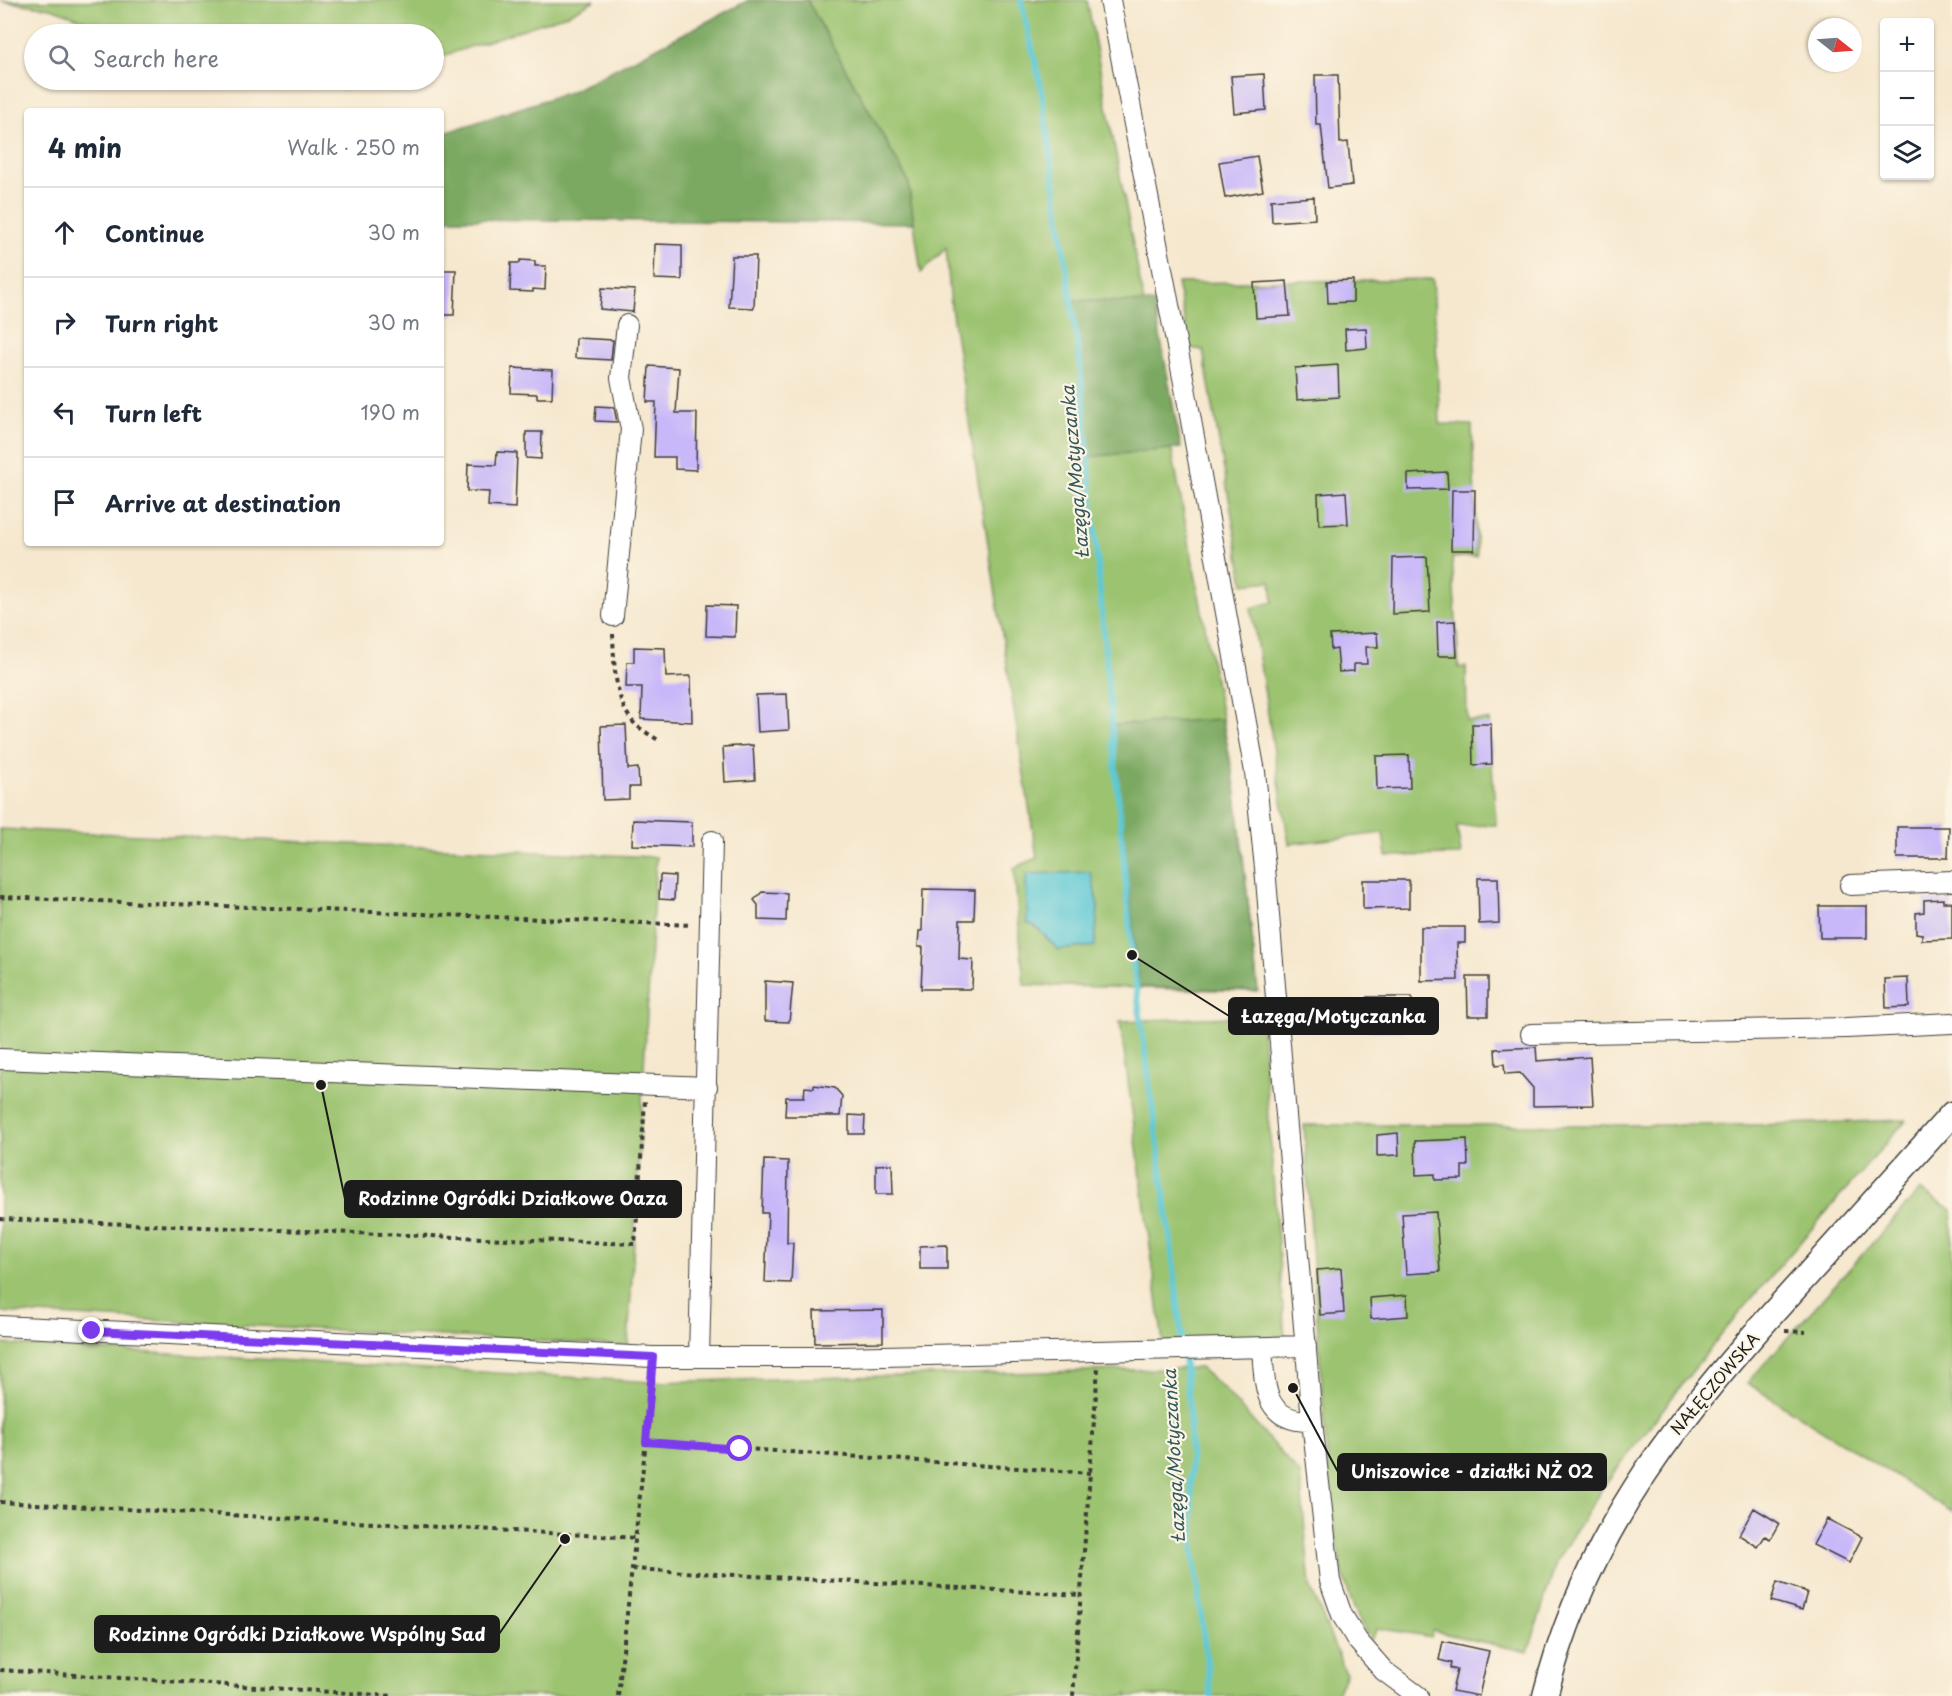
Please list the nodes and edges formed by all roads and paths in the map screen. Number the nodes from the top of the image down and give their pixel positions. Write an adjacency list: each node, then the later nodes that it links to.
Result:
1 (1110, 0): 20 (street)
2 (627, 325): 3 (street)
3 (613, 616): 4 (path)
4 (660, 741)
5 (712, 841): 9 (street)
6 (1952, 881): 7 (street)
7 (1850, 885)
8 (0, 897): 9 (path)
9 (711, 926): 14 (street)
10 (1952, 1023): 11 (street)
11 (1531, 1034)
12 (0, 1059): 13 (street)
13 (646, 1085): 14 (street); 16 (path)
14 (706, 1087): 24 (street)
15 (1952, 1114): 37 (main road, NAŁĘCZOWSKA)
16 (0, 1219)
17 (0, 1326): 23 (street)
18 (1776, 1330): 19 (path)
19 (1806, 1332)
20 (1306, 1346): 21 (street); 25 (street)
21 (1262, 1348): 22 (street); 25 (street)
22 (1100, 1352): 24 (street); 27 (path)
23 (653, 1357): 24 (street); 26 (path)
24 (699, 1357)
25 (1312, 1421): 36 (street)
26 (646, 1442): 27 (path); 29 (path)
27 (1090, 1473): 31 (path)
28 (0, 1502): 29 (path)
29 (636, 1538): 30 (path)
30 (632, 1569): 31 (path); 34 (path)
31 (1081, 1595): 35 (path)
32 (0, 1670): 33 (path)
33 (393, 1696)
34 (618, 1696)
35 (1073, 1696)
36 (1418, 1696)
37 (1545, 1696)

